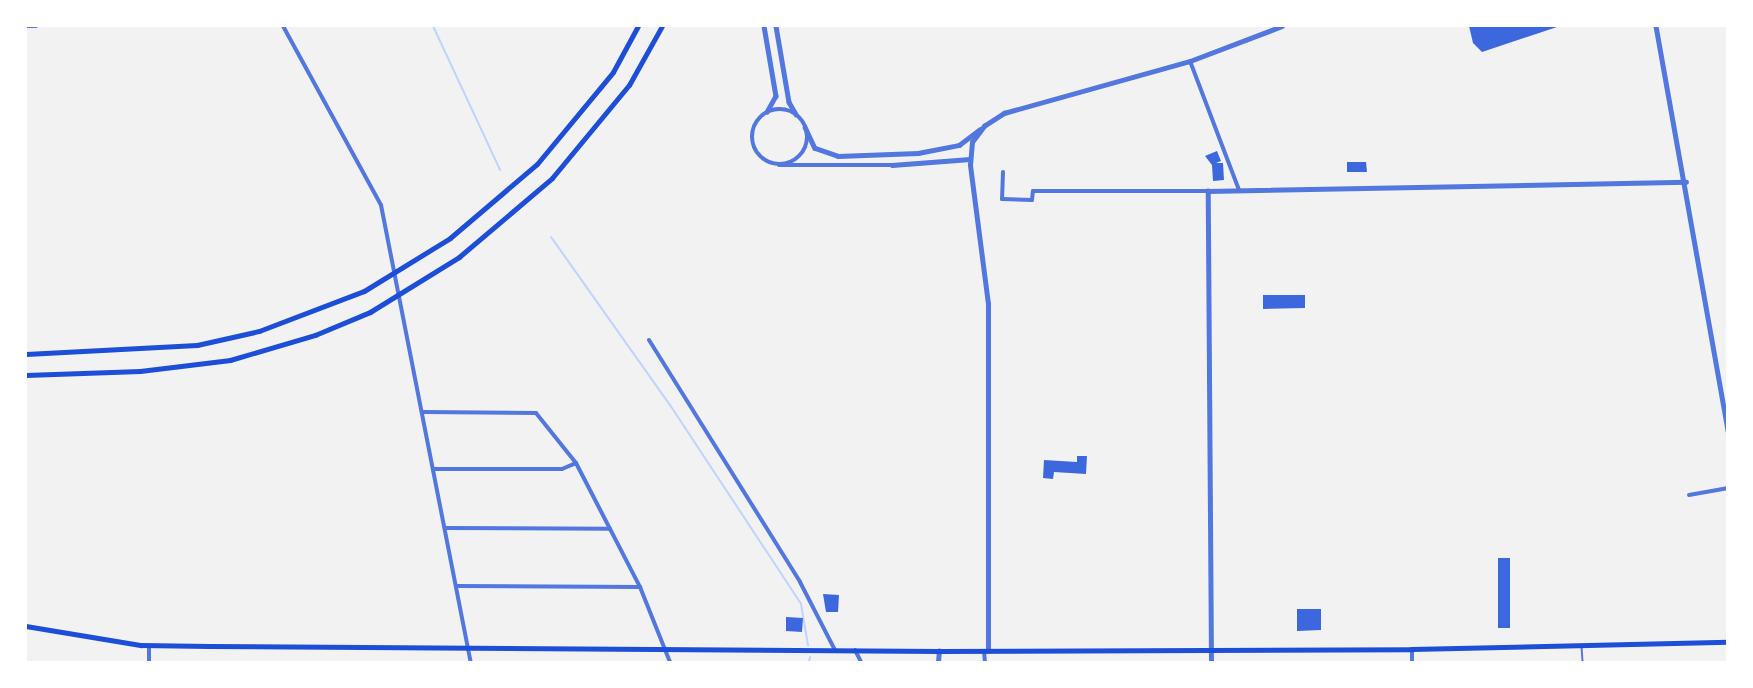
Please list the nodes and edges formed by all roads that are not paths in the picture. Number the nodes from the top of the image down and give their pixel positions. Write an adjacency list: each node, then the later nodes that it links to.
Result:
1 (26, 26): 2 (street)
2 (36, 26)
3 (283, 26): 24 (street)
4 (638, 26): 22 (main road)
5 (662, 26): 23 (main road)
6 (764, 26): 11 (street)
7 (776, 26): 12 (street)
8 (1282, 26): 10 (street)
9 (1656, 26): 18 (street)
10 (1190, 61): 13 (street); 20 (street)
11 (764, 114): 12 (street); 16 (street)
12 (797, 116): 14 (street)
13 (984, 126): 14 (street); 15 (street)
14 (805, 127): 16 (street)
15 (970, 159): 16 (street); 45 (street)
16 (779, 165)
17 (1003, 171): 19 (street)
18 (1686, 182): 20 (street); 25 (street)
19 (1208, 191): 20 (street); 43 (street)
20 (1239, 191)
21 (649, 340): 41 (street)
22 (26, 354)
23 (26, 375)
24 (423, 412): 26 (street); 27 (street)
25 (1728, 432)
26 (576, 463): 27 (street); 31 (street)
27 (434, 469): 30 (street)
28 (1728, 488): 29 (street)
29 (1689, 495)
30 (445, 528): 31 (street); 32 (street)
31 (610, 529): 33 (street)
32 (456, 586): 33 (street); 38 (street)
33 (640, 587): 40 (street)
34 (26, 626): 36 (main road)
35 (1728, 642): 37 (main road)
36 (149, 646): 38 (main road); 46 (street)
37 (1582, 646): 39 (main road); 54 (lane)
38 (468, 647): 40 (main road); 47 (street)
39 (1412, 649): 43 (main road); 53 (street)
40 (664, 650): 41 (main road); 48 (street)
41 (835, 650): 42 (main road)
42 (855, 650): 44 (main road); 49 (street)
43 (1211, 650): 45 (main road); 52 (street)
44 (939, 651): 45 (main road); 50 (street)
45 (986, 651): 51 (street)
46 (149, 663)
47 (471, 663)
48 (670, 663)
49 (861, 663)
50 (938, 663)
51 (985, 663)
52 (1211, 663)
53 (1412, 663)
54 (1583, 663)

